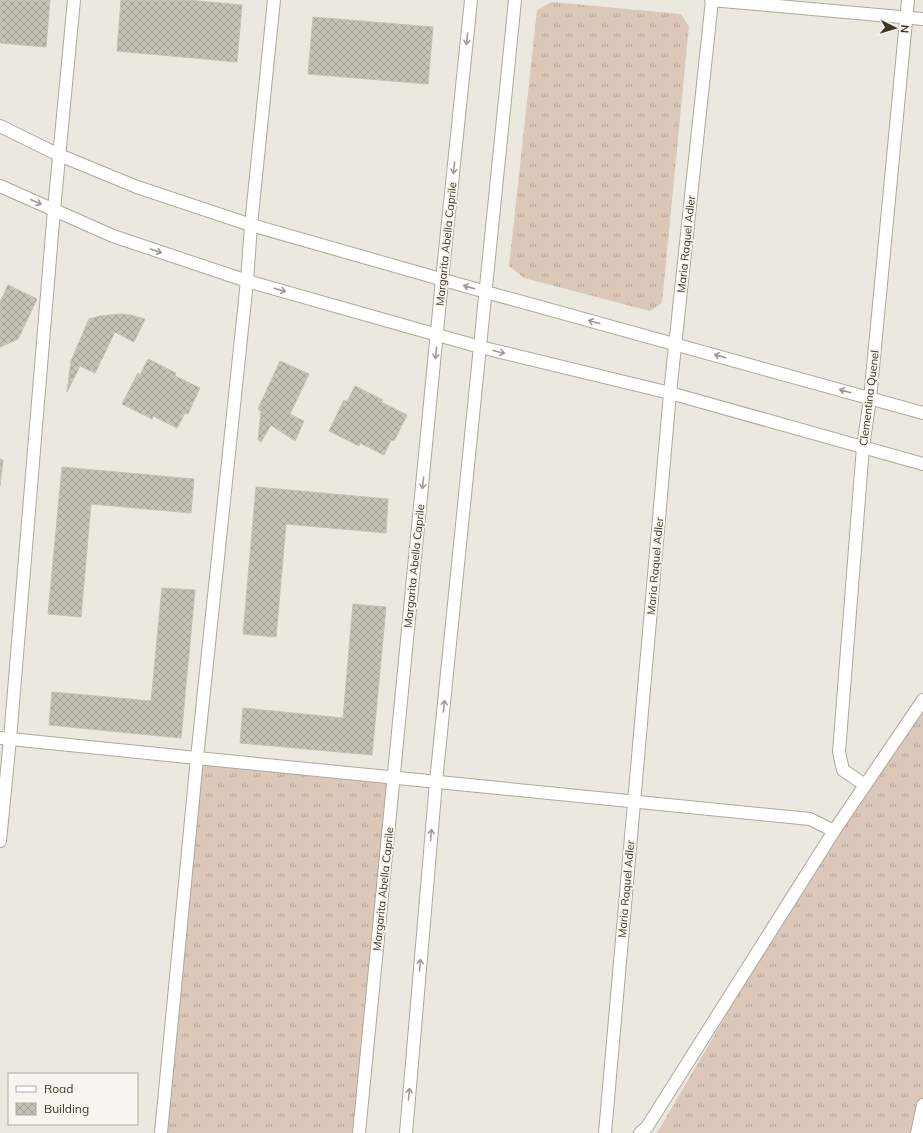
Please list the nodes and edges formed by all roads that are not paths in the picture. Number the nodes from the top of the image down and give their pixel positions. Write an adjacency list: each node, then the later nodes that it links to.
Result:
1 (74, 0): 10 (street)
2 (274, 0): 13 (street)
3 (471, 0): 14 (street, Margarita Abella Caprile, one-way to 14)
4 (516, 0): 16 (street)
5 (711, 0): 7 (street); 18 (street, Maria Raquel Adler)
6 (908, 0): 7 (street, Clementina Quenel)
7 (906, 18): 8 (street); 21 (street, Clementina Quenel)
8 (923, 19)
9 (0, 126): 10 (street)
10 (59, 155): 12 (street); 13 (street)
11 (0, 186): 12 (street, one-way to 12)
12 (54, 210): 15 (street, one-way to 15); 26 (street)
13 (251, 225): 14 (street); 15 (street)
14 (442, 280): 16 (street, one-way to 14); 17 (street, Margarita Abella Caprile)
15 (247, 281): 17 (street, one-way to 17); 27 (street)
16 (486, 292): 18 (street, one-way to 16); 19 (street)
17 (437, 335): 19 (street); 28 (street, Margarita Abella Caprile, one-way to 28)
18 (675, 344): 20 (street, Maria Raquel Adler); 21 (street, one-way to 18)
19 (480, 347): 20 (street, one-way to 20); 29 (street, one-way to 19)
20 (670, 393): 23 (street); 31 (street, Maria Raquel Adler)
21 (870, 398): 22 (street); 23 (street, Clementina Quenel)
22 (923, 413)
23 (863, 447): 24 (street); 30 (street, Clementina Quenel)
24 (923, 464)
25 (923, 700): 30 (street)
26 (5, 738): 27 (street); 33 (street)
27 (198, 758): 28 (street); 35 (street)
28 (394, 777): 29 (street); 36 (street, Margarita Abella Caprile)
29 (436, 782): 31 (street); 37 (street, one-way to 29)
30 (865, 785): 32 (street)
31 (634, 801): 32 (street); 38 (street, Maria Raquel Adler)
32 (834, 831): 39 (street)
33 (0, 841)
34 (923, 1105): 40 (street)
35 (161, 1133)
36 (359, 1133)
37 (406, 1133)
38 (605, 1133)
39 (640, 1133)
40 (917, 1133)

